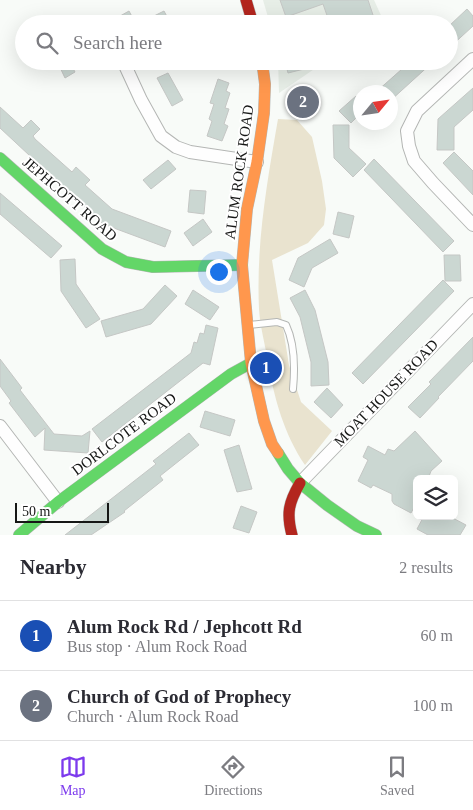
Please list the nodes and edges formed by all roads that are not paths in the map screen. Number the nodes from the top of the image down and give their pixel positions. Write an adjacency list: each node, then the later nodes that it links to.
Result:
1 (246, 0): 2 (street)
2 (250, 15)
3 (473, 59): 8 (street)
4 (127, 70): 7 (street)
5 (263, 70): 7 (street, ALUM ROCK ROAD)
6 (0, 158): 9 (street, JEPHCOTT ROAD)
7 (257, 162): 9 (street, ALUM ROCK ROAD)
8 (473, 225)
9 (242, 265): 11 (street, ALUM ROCK ROAD)
10 (473, 304): 15 (street, MOAT HOUSE ROAD)
11 (248, 326): 12 (street, ALUM ROCK ROAD); 13 (lane)
12 (251, 363): 15 (street, ALUM ROCK ROAD); 16 (street, DORLCOTE ROAD)
13 (293, 389)
14 (0, 426): 16 (street)
15 (300, 483): 17 (street); 19 (street, ALUM ROCK ROAD)
16 (58, 502): 18 (street, DORLCOTE ROAD)
17 (290, 534)
18 (19, 535)
19 (376, 535)

